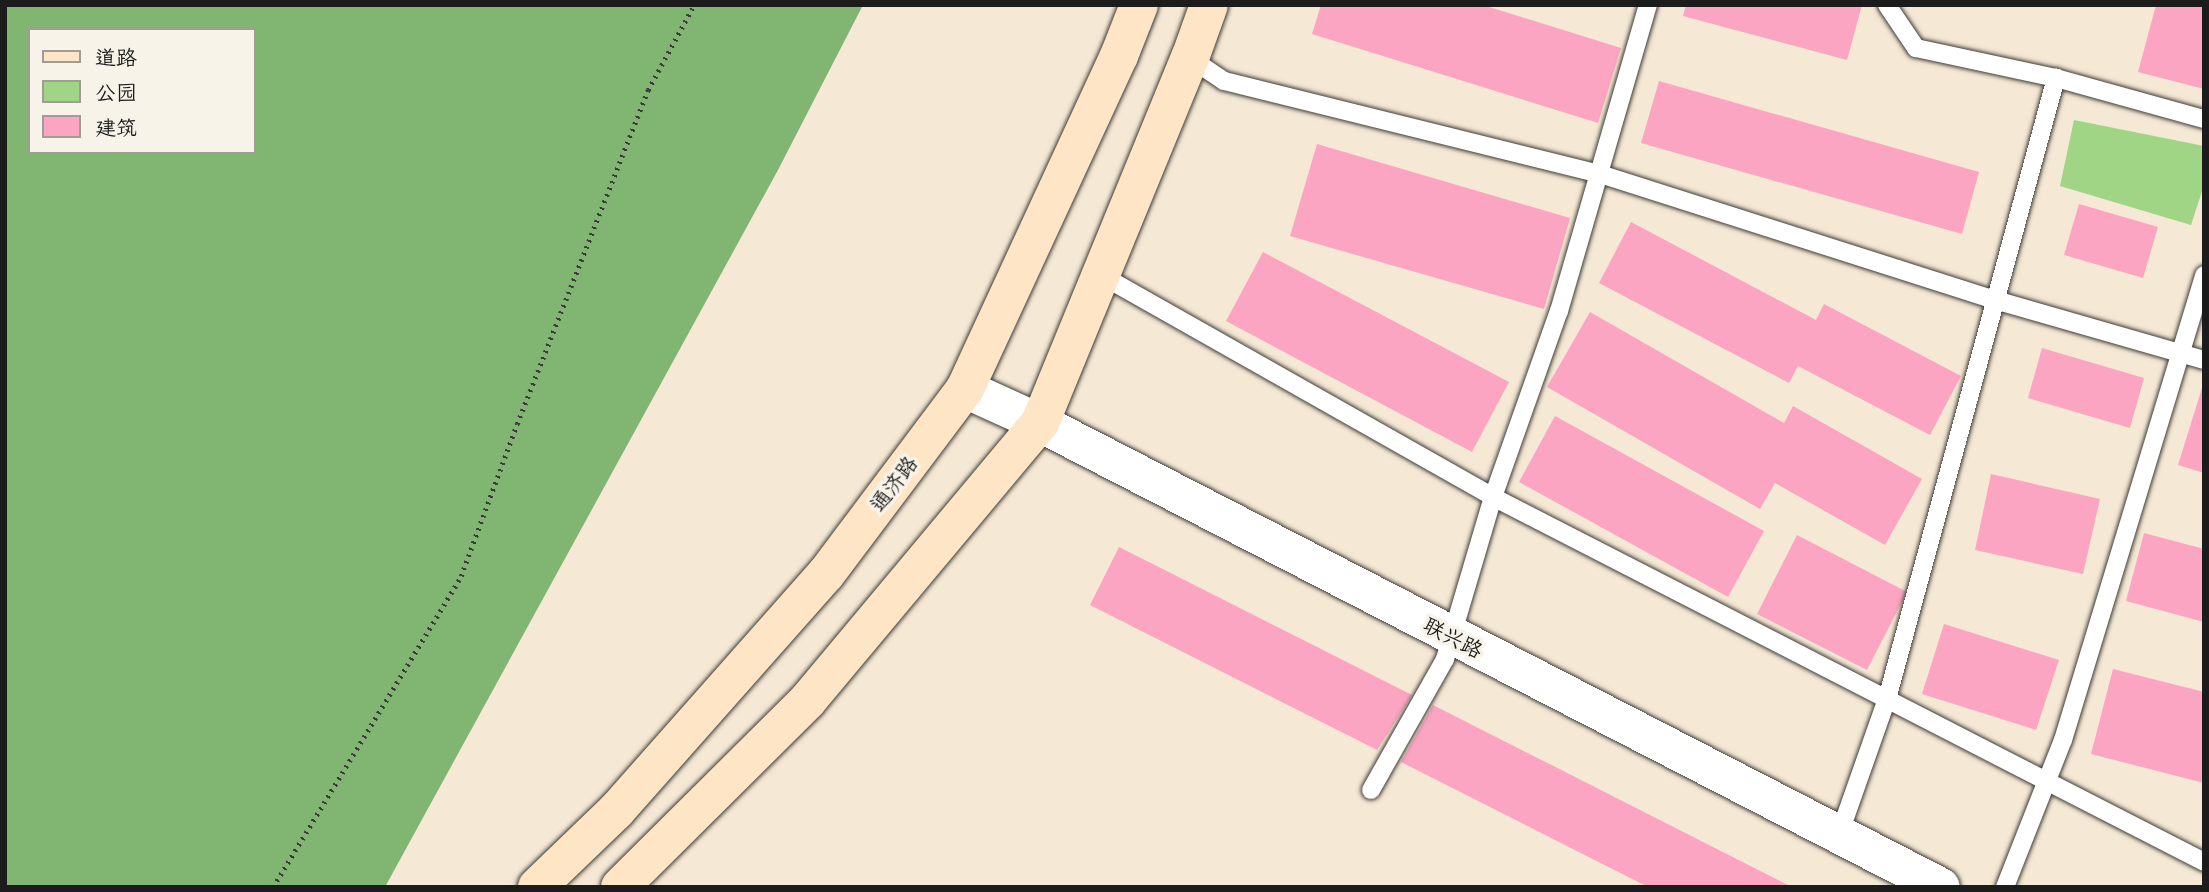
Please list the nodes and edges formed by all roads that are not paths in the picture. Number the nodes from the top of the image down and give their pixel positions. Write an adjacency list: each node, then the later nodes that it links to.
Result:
1 (1139, 5): 14 (main road, 通济路)
2 (1209, 5): 5 (main road)
3 (1648, 5): 8 (lane)
4 (1887, 5): 6 (lane)
5 (1191, 58): 8 (lane); 9 (main road)
6 (2056, 78): 7 (lane); 11 (lane)
7 (2204, 120)
8 (1600, 174): 11 (lane); 16 (lane)
9 (1101, 275): 15 (main road); 16 (lane)
10 (2204, 275): 12 (lane)
11 (1995, 300): 12 (lane); 18 (lane)
12 (2180, 352): 13 (lane); 19 (lane)
13 (2204, 360)
14 (965, 389): 15 (street, 联兴路); 23 (main road, 通济路)
15 (1040, 423): 17 (street, 联兴路); 24 (main road)
16 (1493, 498): 17 (lane); 18 (lane)
17 (1450, 636): 20 (lane); 21 (street, 联兴路)
18 (1887, 699): 19 (lane); 21 (lane)
19 (2047, 780): 22 (lane); 26 (lane)
20 (1371, 790)
21 (1839, 835): 25 (street, 联兴路)
22 (2204, 862)
23 (537, 887)
24 (620, 887)
25 (1941, 887)
26 (2005, 887)

